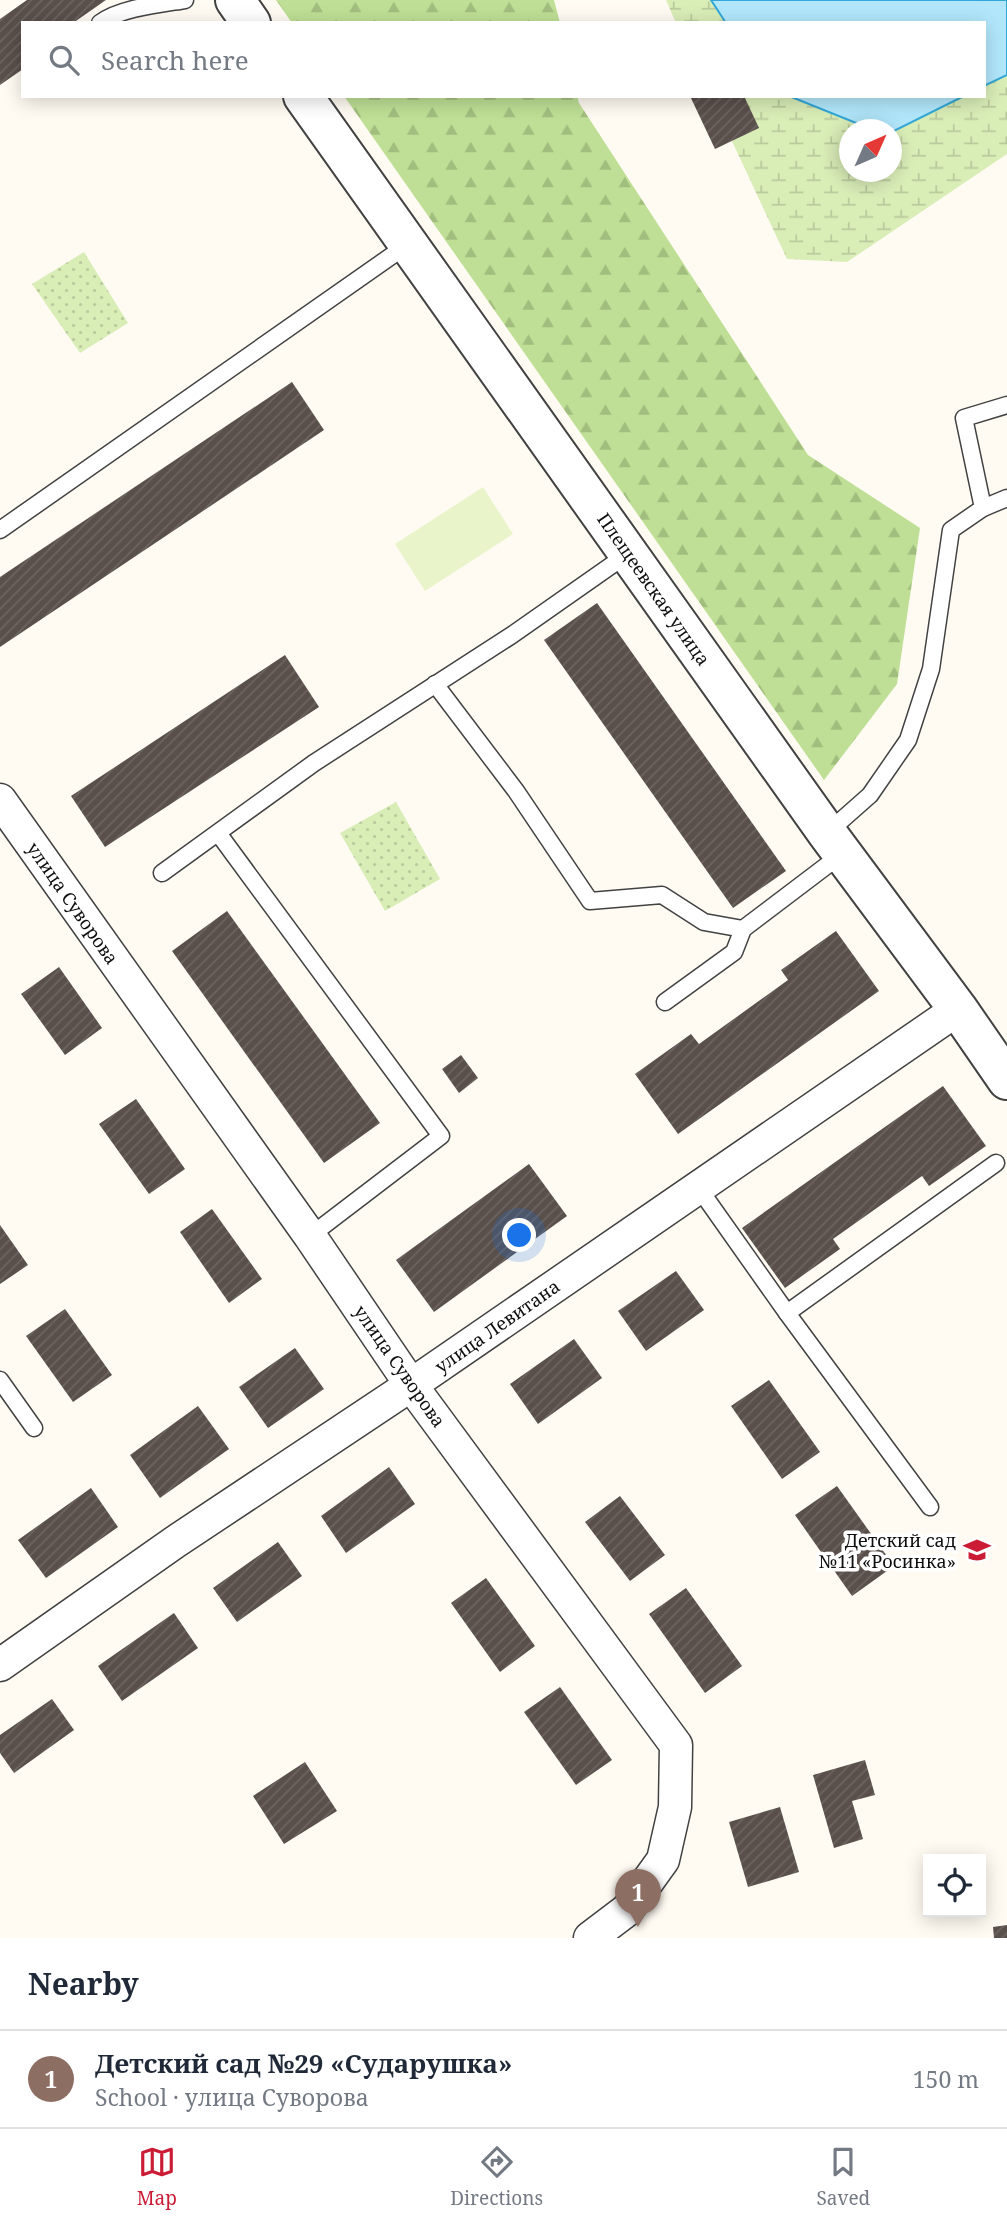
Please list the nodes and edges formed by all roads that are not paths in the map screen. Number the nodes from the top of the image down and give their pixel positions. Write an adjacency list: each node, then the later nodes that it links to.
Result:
1 (185, 0): 3 (lane)
2 (236, 0): 4 (street)
3 (102, 21)
4 (250, 21)
5 (304, 98): 6 (street, Плещеевская улица)
6 (407, 245): 10 (lane); 11 (street, Плещеевская улица)
7 (1007, 405): 9 (lane)
8 (1007, 498): 9 (lane)
9 (983, 508): 15 (lane)
10 (0, 530)
11 (629, 553): 12 (lane); 15 (street, Плещеевская улица)
12 (435, 684): 14 (lane); 17 (lane)
13 (0, 800): 23 (street, улица Суворова)
14 (218, 833): 16 (lane); 23 (lane)
15 (834, 844): 17 (lane); 19 (street, Плещеевская улица)
16 (162, 873)
17 (743, 929): 18 (lane)
18 (665, 1002)
19 (958, 1009): 20 (street, Плещеевская улица); 22 (street, улица Левитана)
20 (1007, 1080)
21 (996, 1163): 24 (lane)
22 (698, 1187): 24 (lane); 26 (street, улица Левитана)
23 (310, 1236): 26 (street, улица Суворова)
24 (787, 1313): 28 (lane)
25 (0, 1380): 27 (lane)
26 (411, 1385): 29 (street, улица Левитана); 30 (street, улица Суворова)
27 (34, 1428)
28 (930, 1507)
29 (0, 1665)
30 (590, 1938)

